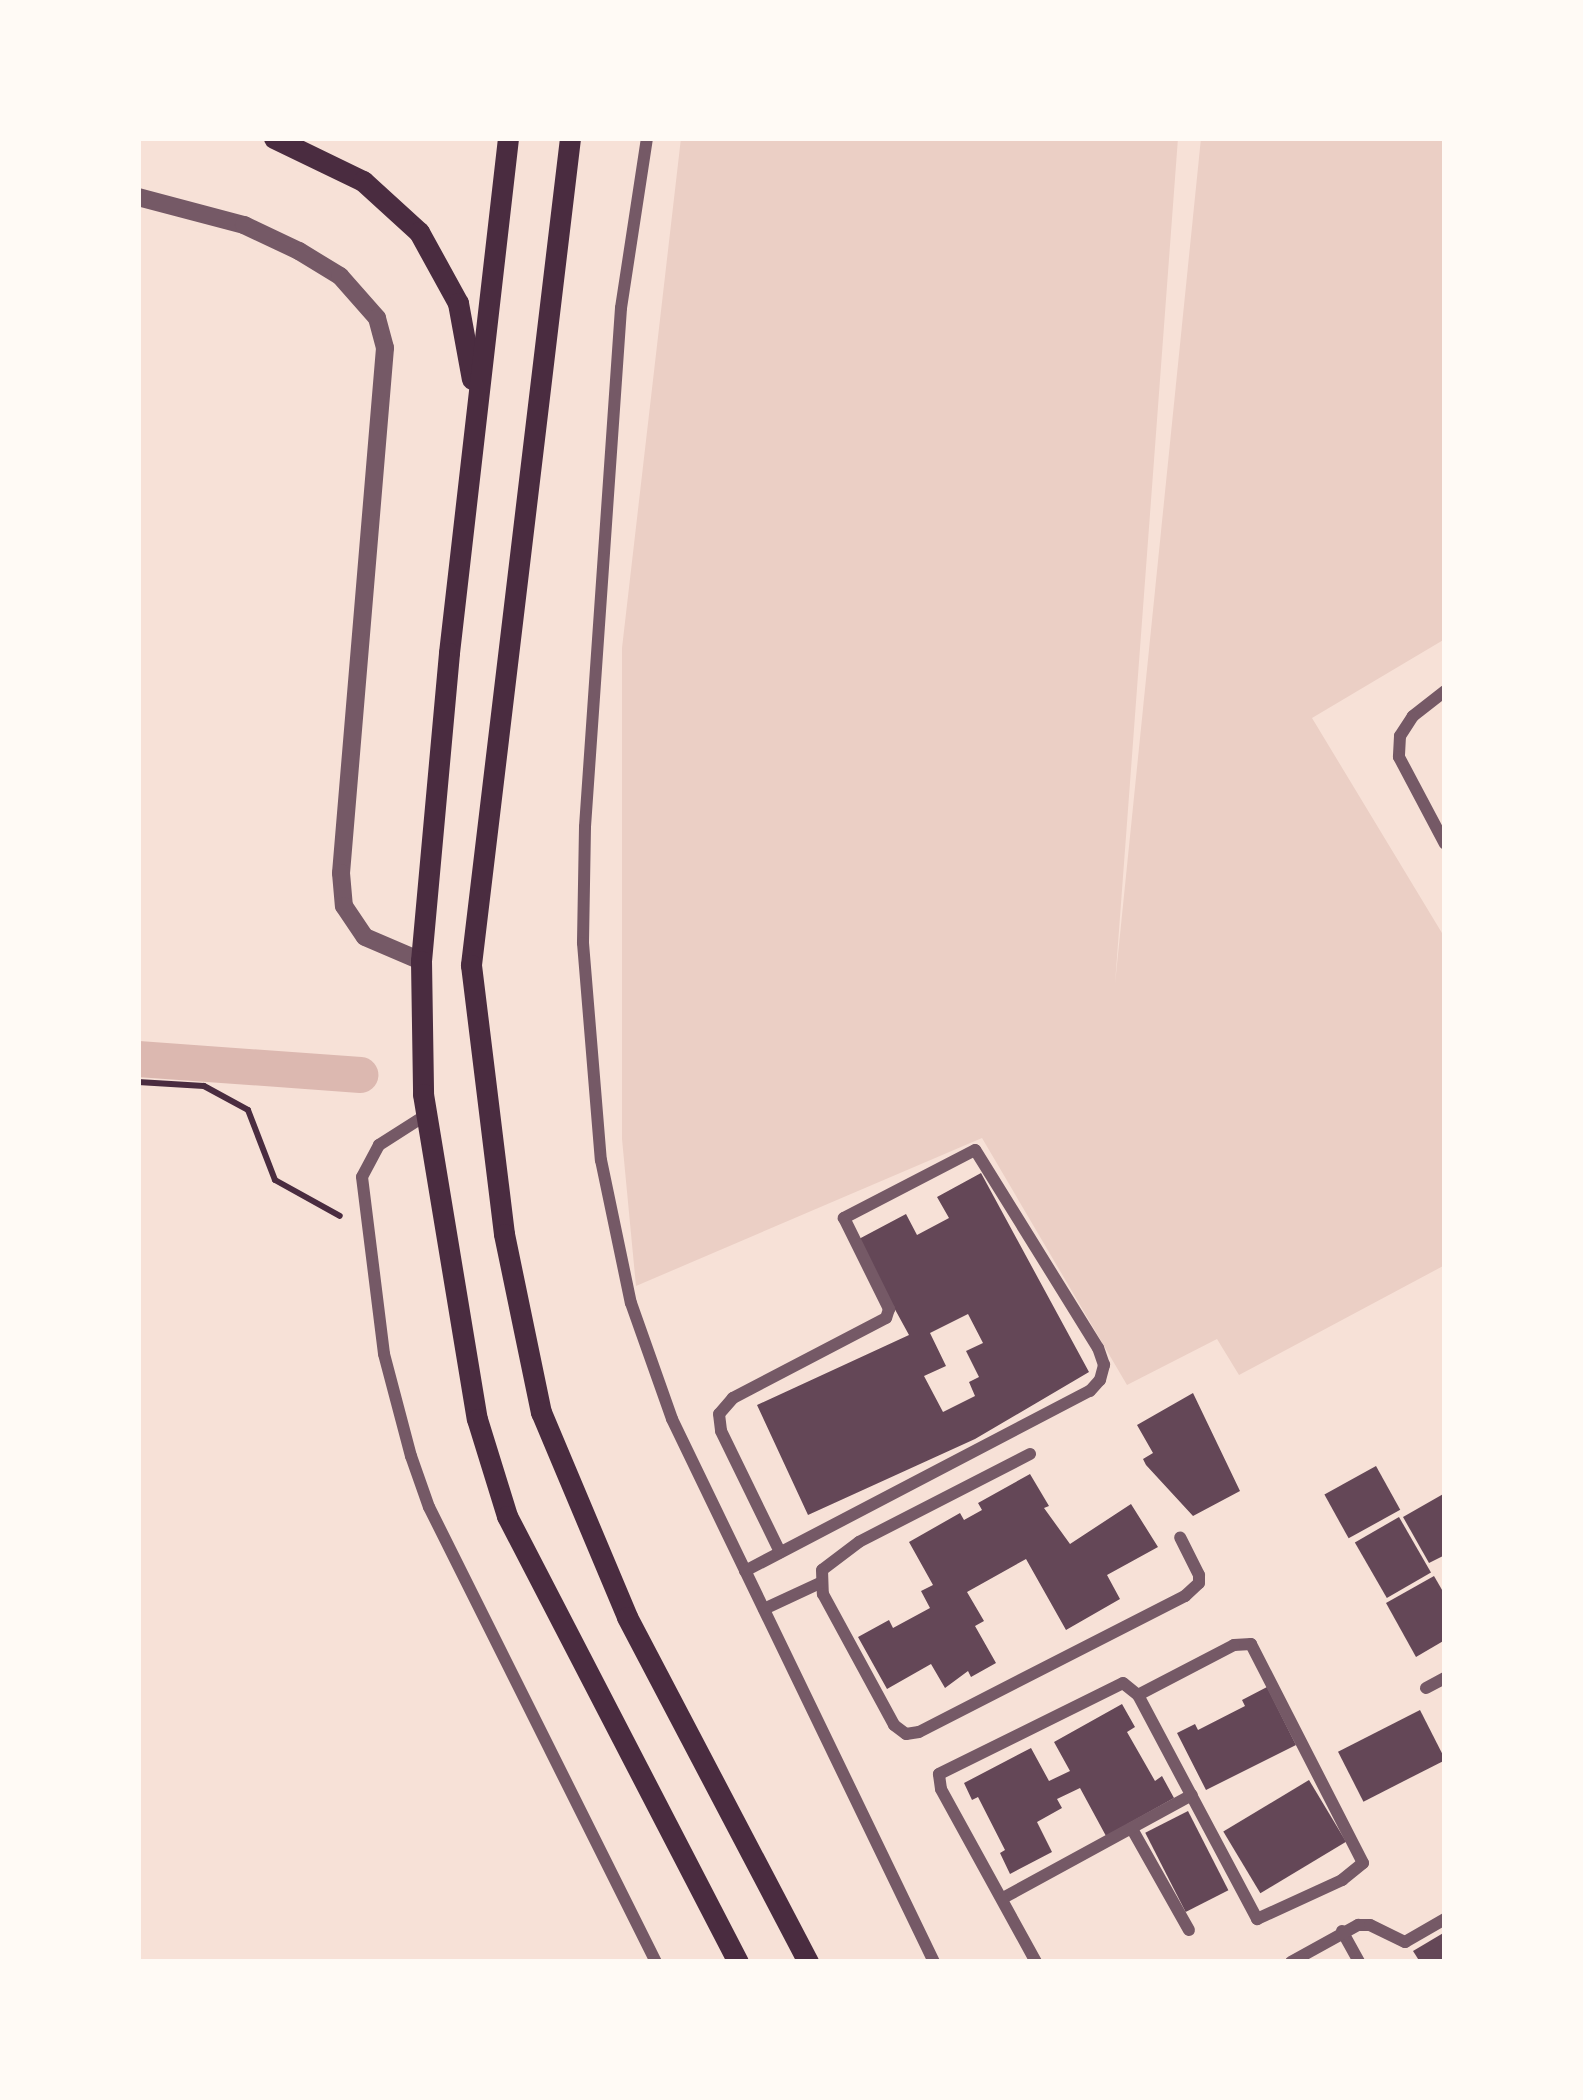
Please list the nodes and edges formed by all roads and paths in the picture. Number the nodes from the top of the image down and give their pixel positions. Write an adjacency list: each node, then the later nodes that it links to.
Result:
1 (274, 138): 6 (main road)
2 (508, 138): 6 (main road)
3 (570, 138): 28 (main road)
4 (647, 138): 14 (street)
5 (138, 197): 9 (street)
6 (477, 403): 9 (main road)
7 (1445, 691): 8 (street)
8 (1445, 844)
9 (422, 961): 10 (main road)
10 (426, 1115): 26 (street); 27 (main road)
11 (1030, 1454): 15 (street)
12 (1180, 1537): 15 (street)
13 (780, 1552): 13 (street); 14 (street)
14 (745, 1571): 16 (street)
15 (820, 1583): 16 (street)
16 (764, 1609): 29 (street)
17 (1445, 1678): 18 (street)
18 (1426, 1688)
19 (1138, 1695): 20 (street); 20 (street); 22 (street)
20 (1192, 1795): 21 (street)
21 (1132, 1828): 22 (street); 24 (street)
22 (1003, 1898): 30 (street)
23 (1445, 1919): 25 (street)
24 (1189, 1930)
25 (1342, 1931): 31 (street); 32 (street)
26 (656, 1962)
27 (738, 1962)
28 (808, 1962)
29 (934, 1962)
30 (1036, 1962)
31 (1291, 1962)
32 (1359, 1962)

